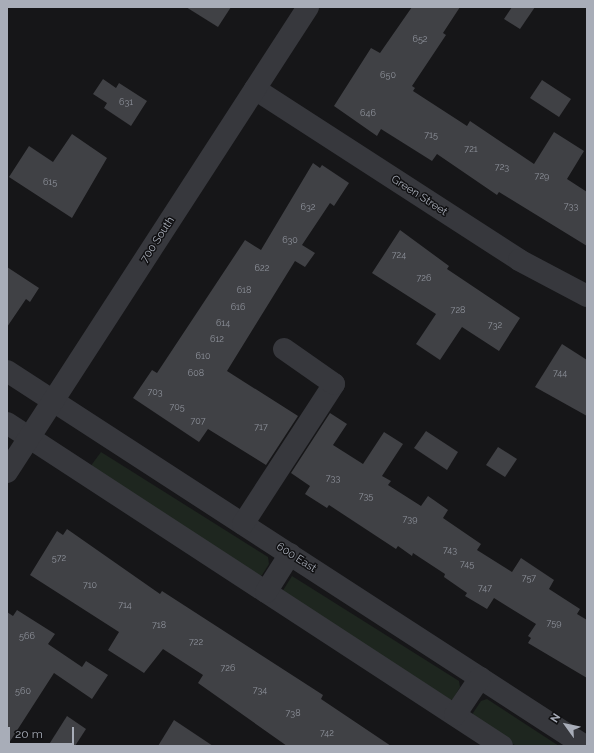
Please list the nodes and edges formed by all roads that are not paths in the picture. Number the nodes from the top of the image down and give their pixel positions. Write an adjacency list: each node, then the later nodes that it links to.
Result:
1 (308, 7): 2 (street, 700 South)
2 (255, 89): 3 (street, Green Street); 6 (street, 700 South)
3 (587, 296)
4 (284, 349): 10 (street)
5 (7, 371): 6 (street, 600 East)
6 (53, 401): 8 (street, 700 South); 10 (street, 600 East)
7 (7, 423): 8 (street)
8 (29, 438): 9 (street, 700 South); 12 (street)
9 (7, 472)
10 (243, 524): 11 (street, 600 East)
11 (290, 554): 12 (street); 13 (street, 600 East)
12 (266, 592): 14 (street)
13 (480, 678): 14 (street); 16 (street, 600 East)
14 (456, 715): 15 (street)
15 (502, 746)
16 (585, 746)

